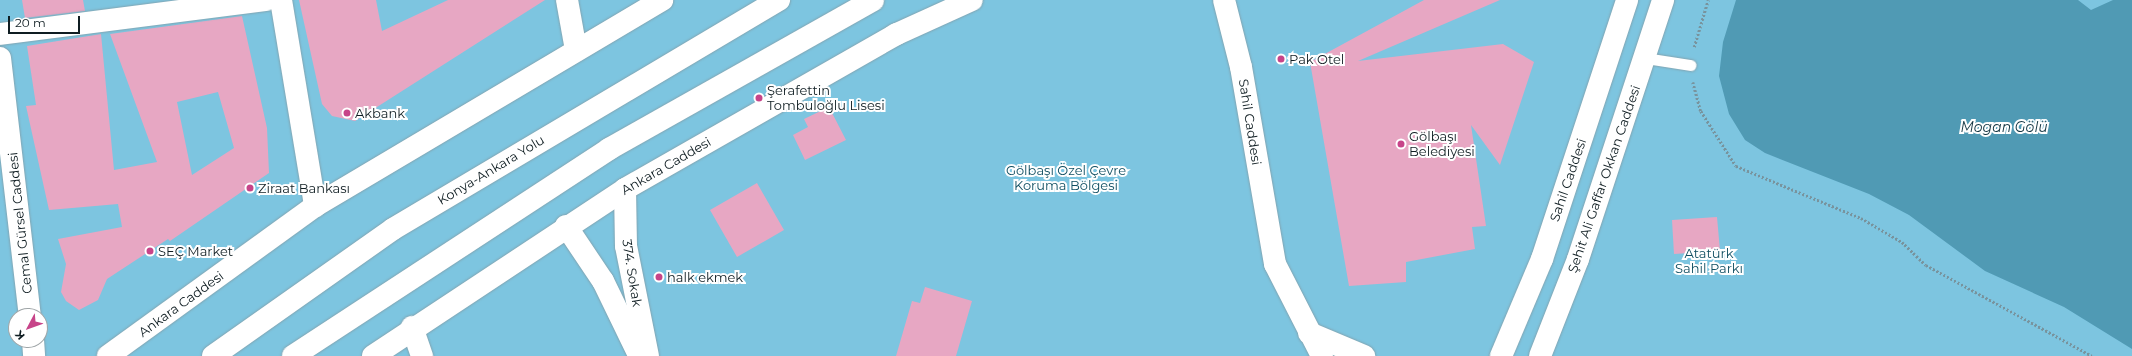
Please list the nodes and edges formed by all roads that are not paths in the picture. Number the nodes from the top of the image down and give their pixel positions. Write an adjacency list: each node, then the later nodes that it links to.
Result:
1 (266, 0): 11 (main road)
2 (281, 0): 18 (main road)
3 (567, 0): 12 (main road)
4 (662, 0): 12 (main road, Ankara Caddesi)
5 (779, 0): 25 (main road, Konya-Ankara Yolu)
6 (873, 0): 26 (main road)
7 (972, 0): 17 (main road, Ankara Caddesi)
8 (1224, 0): 22 (main road, Sahil Caddesi)
9 (1627, 0): 35 (main road, Sahil Caddesi)
10 (1663, 0): 14 (main road, Şehit Ali Gaffar Okkan Caddesi)
11 (0, 34)
12 (576, 50): 18 (main road, Ankara Caddesi)
13 (0, 58): 16 (main road, Cemal Gürsel Caddesi)
14 (1645, 58): 15 (lane); 36 (main road, Şehit Ali Gaffar Okkan Caddesi)
15 (1690, 65)
16 (3, 99): 20 (main road, Cemal Gürsel Caddesi)
17 (625, 189): 19 (main road, Ankara Caddesi); 30 (main road, 374. Sokak)
18 (315, 206): 23 (main road, Ankara Caddesi)
19 (566, 226): 21 (main road, Ankara Caddesi); 29 (main road)
20 (29, 308)
21 (412, 328): 27 (main road, Ankara Caddesi); 28 (main road)
22 (1309, 333): 31 (main road, Sahil Caddesi); 32 (main road); 33 (main road); 34 (main road)
23 (124, 348): 24 (main road, Ankara Caddesi)
24 (108, 356)
25 (213, 356)
26 (292, 356)
27 (373, 356)
28 (422, 356)
29 (640, 356)
30 (648, 356)
31 (1322, 356)
32 (1330, 356)
33 (1342, 356)
34 (1364, 356)
35 (1501, 356)
36 (1540, 356)

